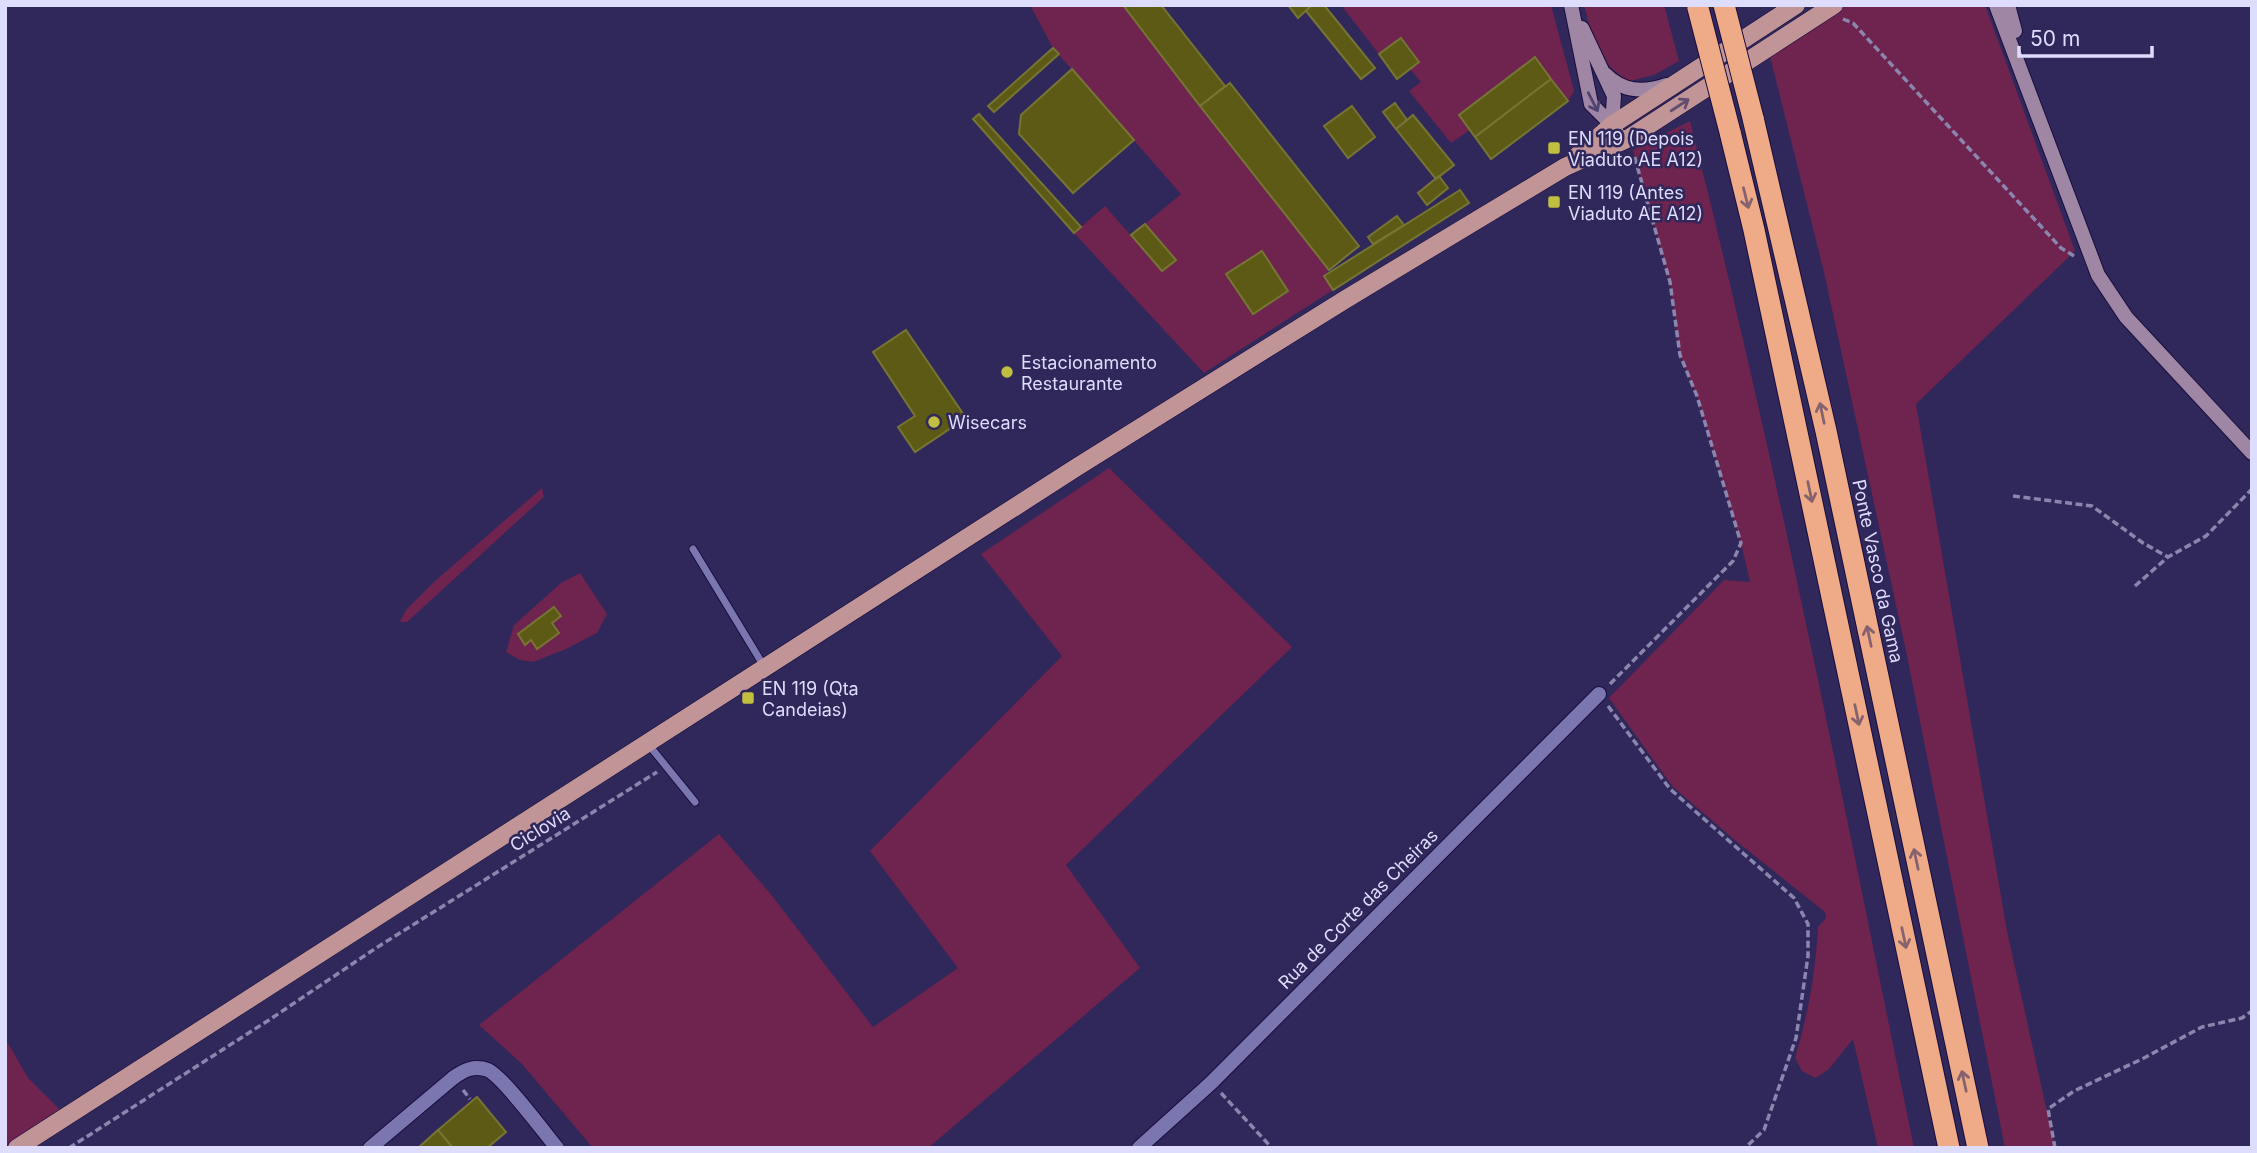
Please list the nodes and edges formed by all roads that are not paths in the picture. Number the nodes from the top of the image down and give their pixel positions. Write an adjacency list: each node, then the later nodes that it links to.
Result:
1 (1572, 5): 8 (street); 11 (street, one-way to 11)
2 (1724, 5): 25 (highway, Ponte Vasco da Gama, one-way to 2, bridge)
3 (1796, 5): 9 (main road)
4 (1834, 5): 12 (main road, one-way to 4)
5 (1996, 5): 10 (street)
6 (2008, 5): 10 (street)
7 (1698, 7): 24 (highway, one-way to 24, bridge)
8 (1598, 65): 9 (street); 11 (street)
9 (1681, 79): 11 (main road)
10 (2037, 110): 14 (street)
11 (1612, 125): 12 (street); 13 (main road)
12 (1626, 140): 13 (main road)
13 (1565, 167): 16 (main road)
14 (2252, 453)
15 (693, 549): 16 (lane)
16 (766, 668): 18 (main road)
17 (1599, 694): 23 (street, Rua de Corte das Cheiras)
18 (647, 744): 19 (lane); 20 (main road)
19 (695, 802)
20 (17, 1148)
21 (370, 1148): 22 (street)
22 (557, 1148)
23 (1139, 1148)
24 (1949, 1148)
25 (1978, 1148)

